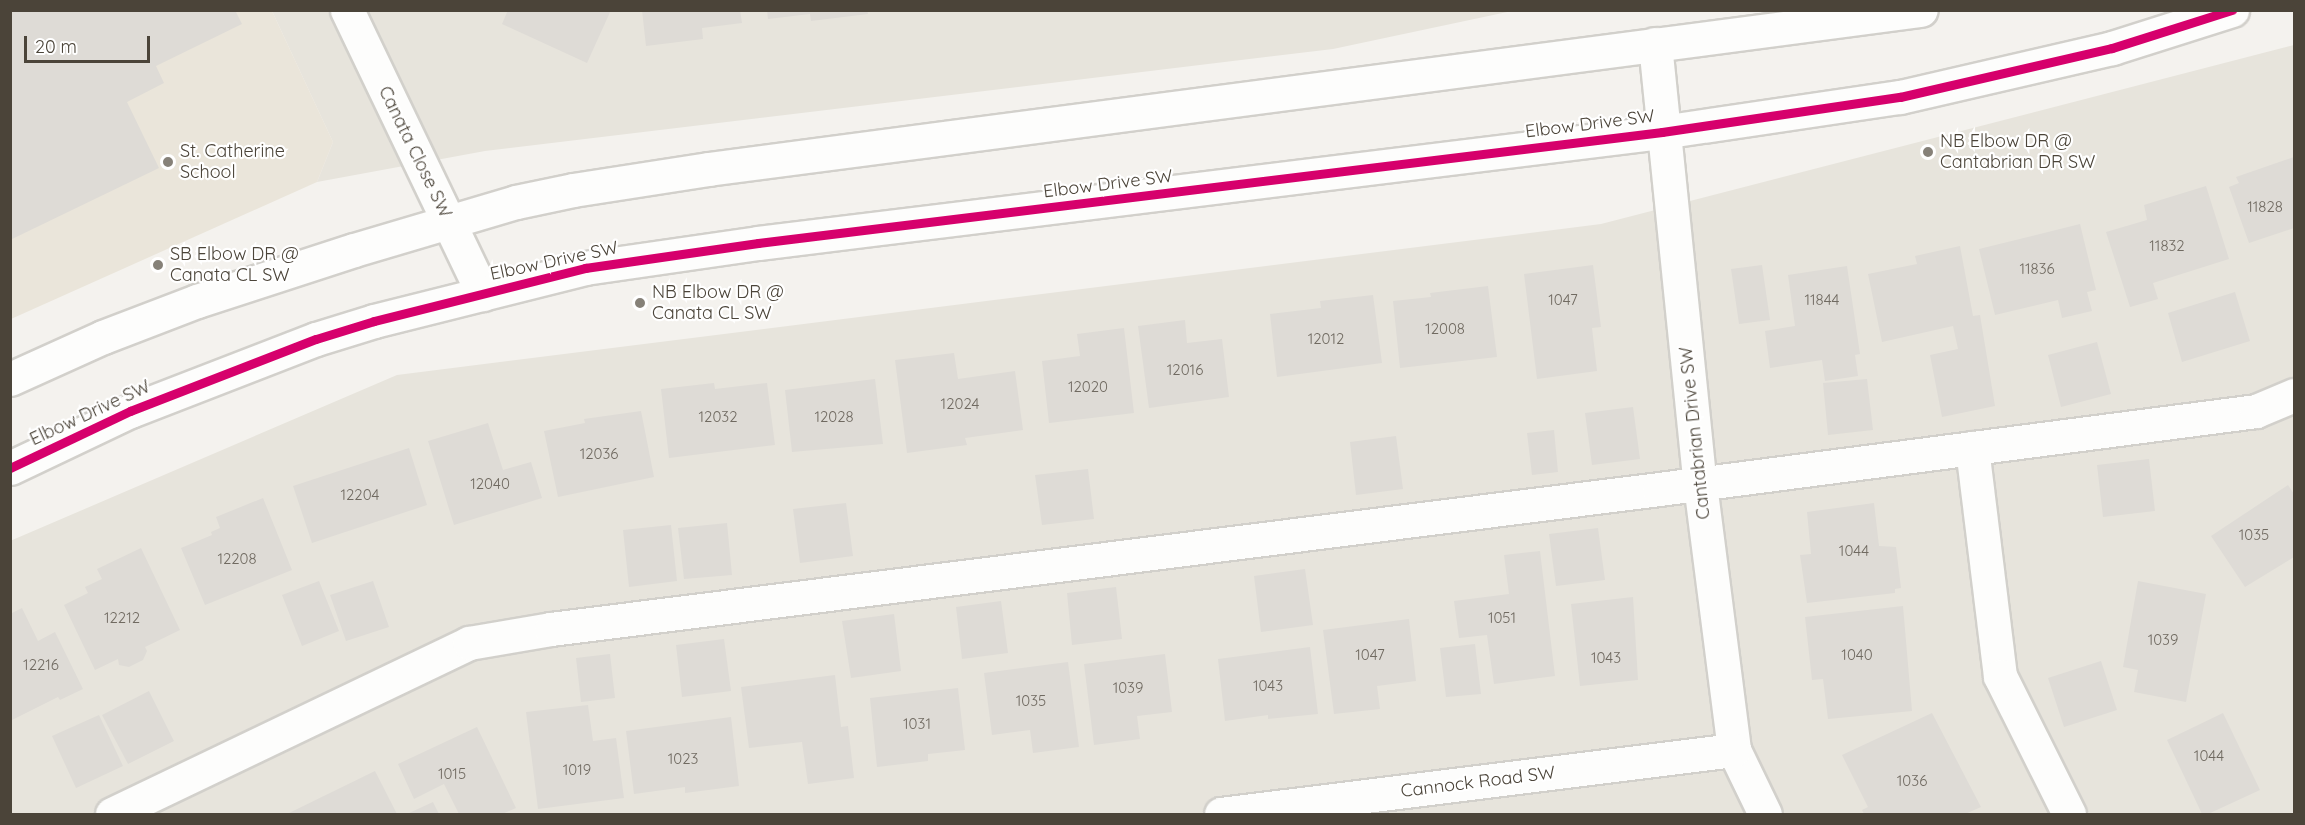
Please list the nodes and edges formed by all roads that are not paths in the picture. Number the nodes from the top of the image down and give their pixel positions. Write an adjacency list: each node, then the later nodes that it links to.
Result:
1 (347, 10): 6 (street, Canata Close SW)
2 (1921, 10): 4 (street)
3 (2232, 10): 5 (street, Elbow Drive SW)
4 (1655, 44): 5 (street, Cantabrian Drive SW); 6 (street)
5 (1662, 132): 7 (street, Elbow Drive SW); 12 (street, Cantabrian Drive SW)
6 (449, 224): 7 (street, Canata Close SW); 8 (street)
7 (483, 294): 11 (street, Elbow Drive SW)
8 (10, 379)
9 (2295, 395): 10 (street)
10 (1972, 448): 12 (street); 17 (street)
11 (10, 468)
12 (1700, 484): 13 (street, Cantabrian Drive SW); 14 (street)
13 (1734, 750): 15 (street, Cannock Road SW); 16 (street, Cantabrian Drive SW)
14 (112, 814)
15 (1221, 814)
16 (1765, 814)
17 (2069, 814)

